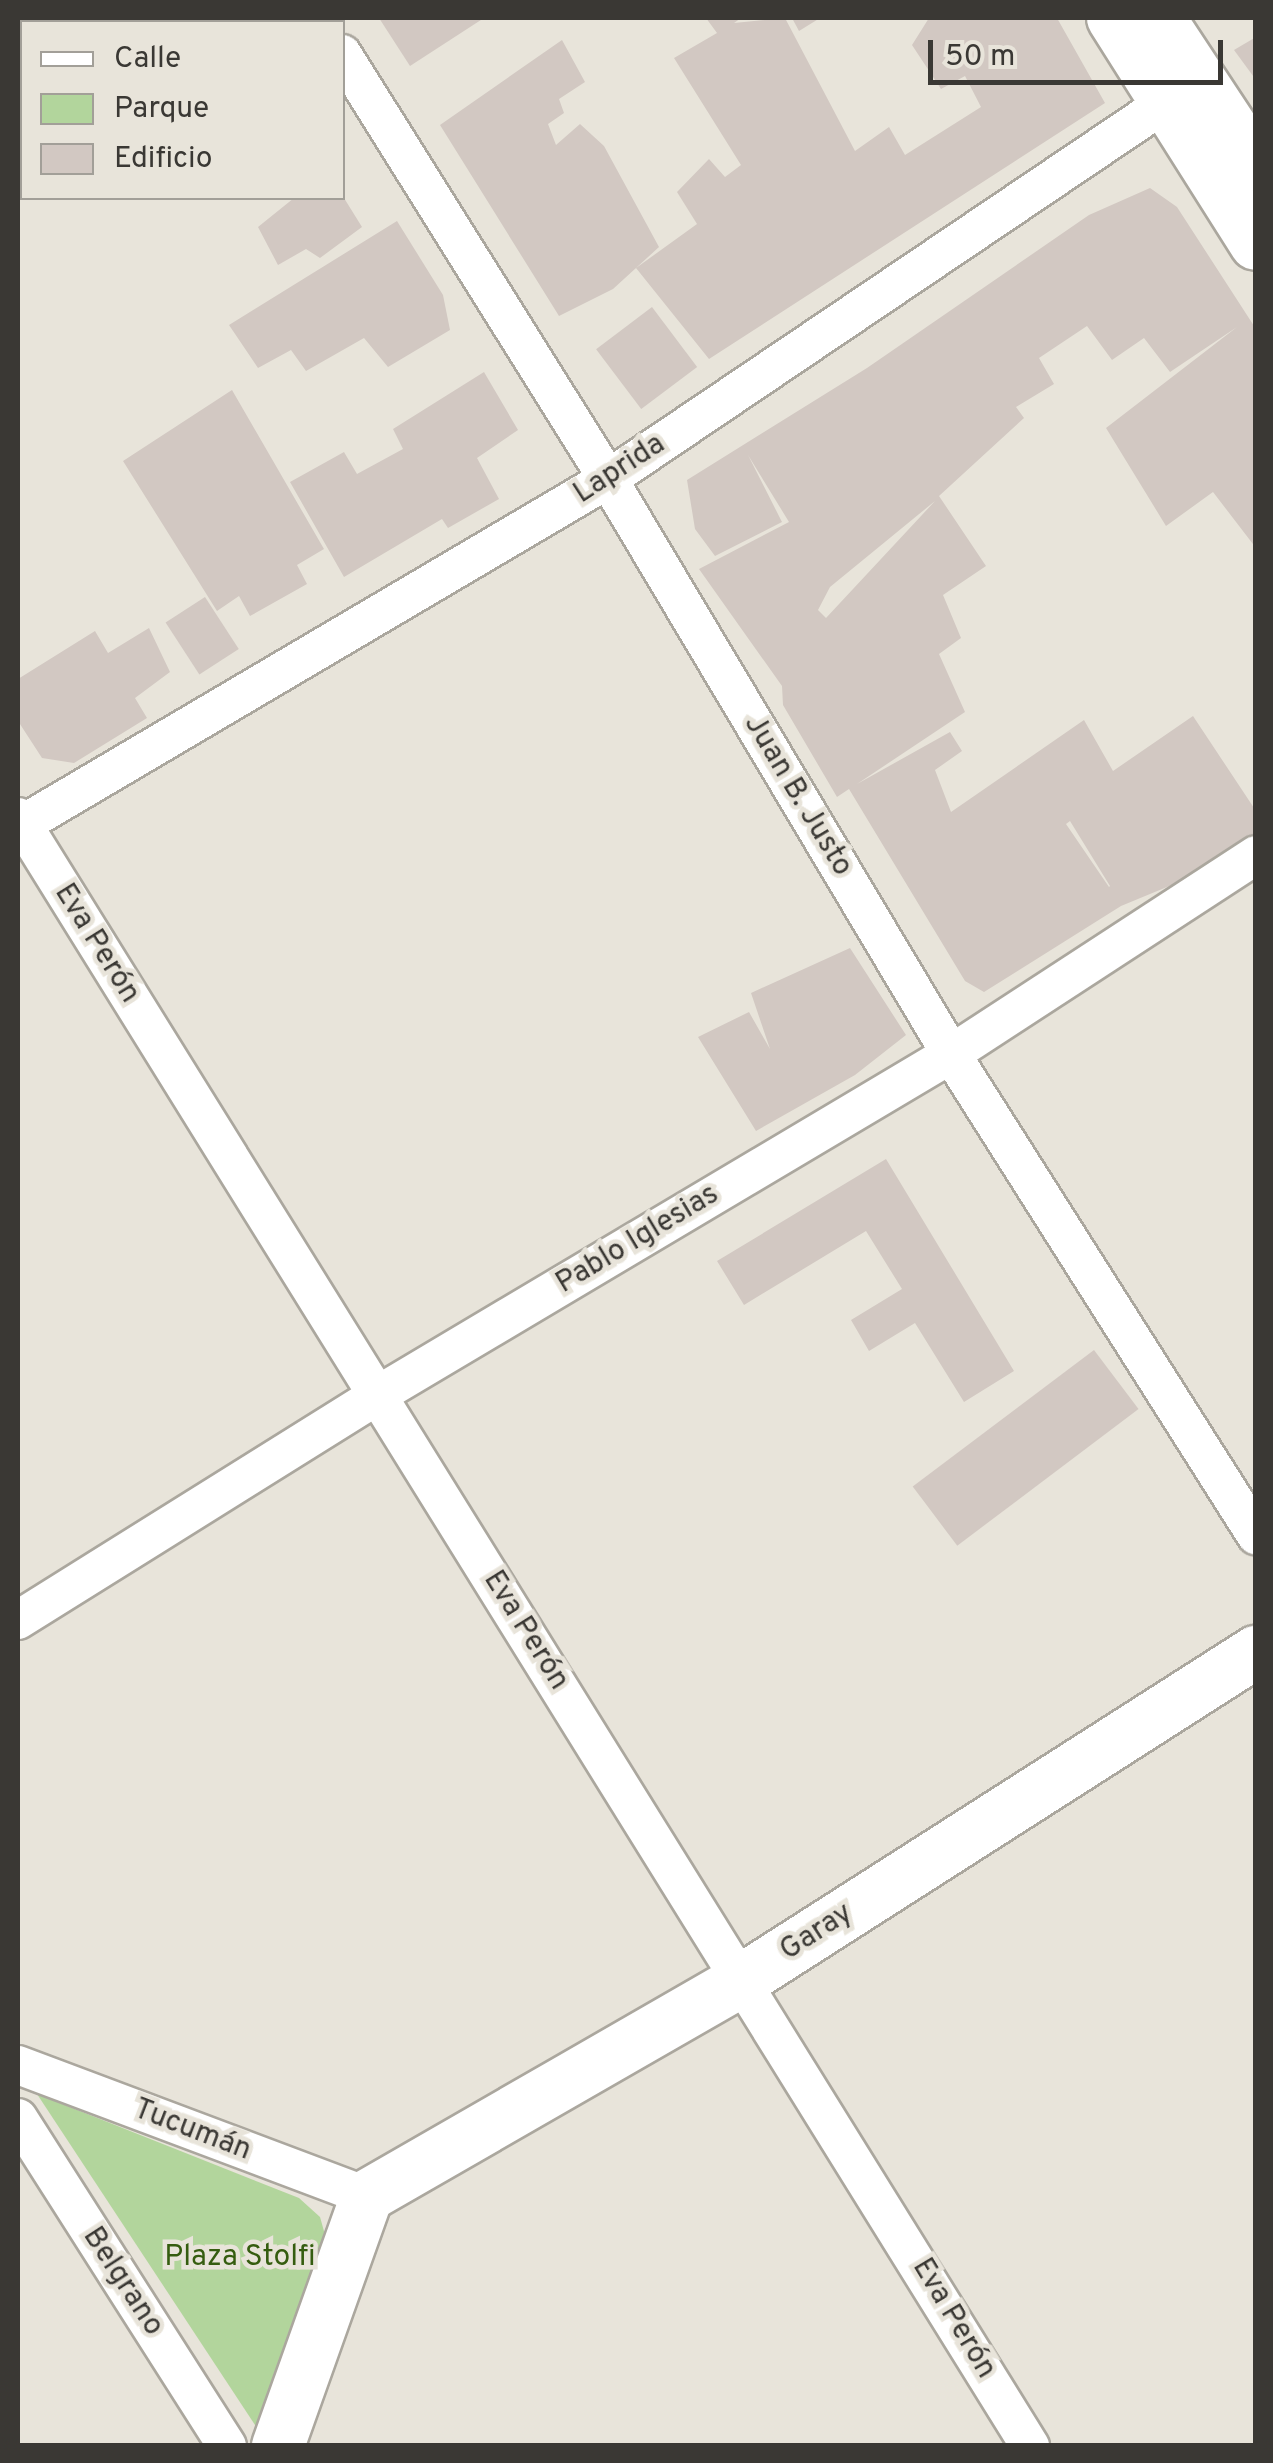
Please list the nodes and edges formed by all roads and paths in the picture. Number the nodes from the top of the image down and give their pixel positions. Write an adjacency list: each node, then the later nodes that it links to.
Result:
1 (1113, 18): 4 (street)
2 (1159, 18): 4 (street)
3 (345, 59): 7 (street, Juan B. Justo)
4 (1184, 90): 5 (street); 6 (street); 7 (street, Laprida)
5 (1256, 165)
6 (1256, 244)
7 (608, 480): 8 (street, Laprida); 10 (street, Juan B. Justo)
8 (19, 823): 11 (street, Eva Perón)
9 (1256, 855): 10 (street, Pablo Iglesias)
10 (951, 1054): 11 (street, Pablo Iglesias); 12 (street, Juan B. Justo)
11 (376, 1396): 13 (street, Pablo Iglesias); 15 (street, Eva Perón)
12 (1256, 1535)
13 (18, 1620)
14 (1256, 1652): 15 (street, Garay)
15 (744, 1979): 18 (street, Garay); 21 (street, Eva Perón)
16 (18, 2065): 18 (street, Tucumán)
17 (18, 2118): 19 (street, Belgrano)
18 (367, 2196): 20 (street)
19 (227, 2446)
20 (278, 2446)
21 (1030, 2446)

